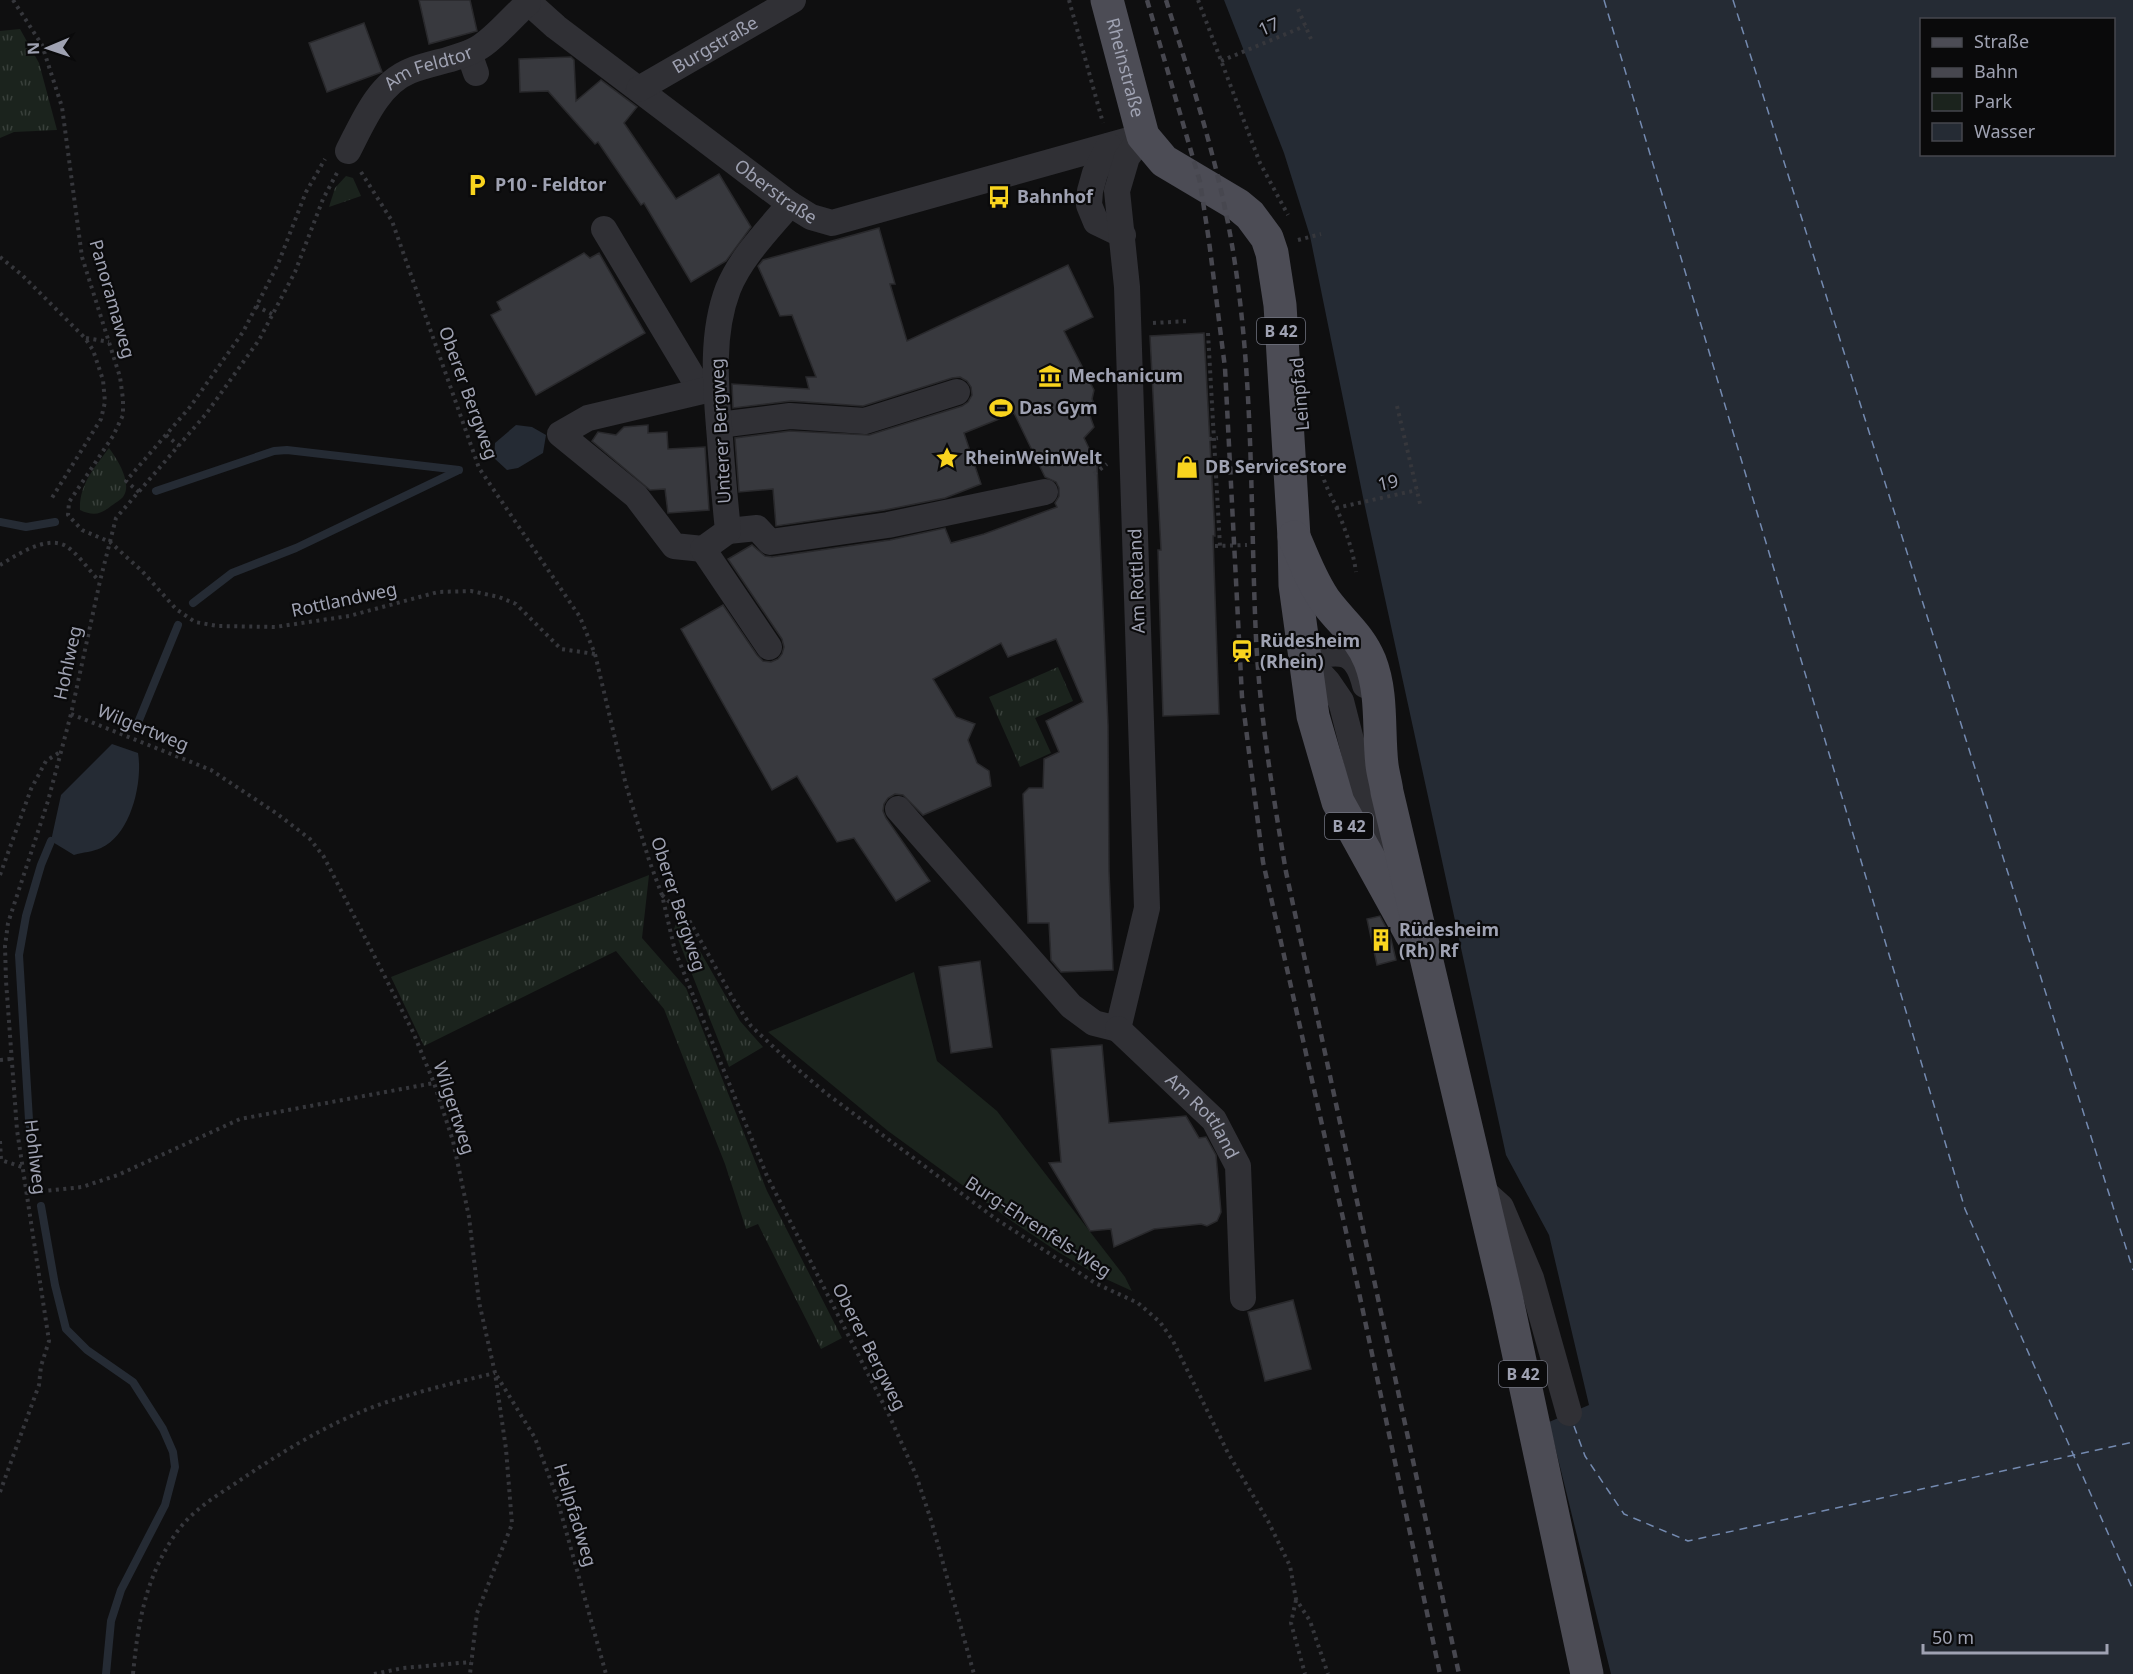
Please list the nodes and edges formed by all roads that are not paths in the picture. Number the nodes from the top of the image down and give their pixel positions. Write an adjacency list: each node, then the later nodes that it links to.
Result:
1 (793, 0): 4 (street, Burgstraße)
2 (1107, 0): 5 (main road, Rheinstraße / B 42)
3 (527, 1): 4 (street, Oberstraße); 7 (street, Am Feldtor)
4 (639, 89): 8 (street, Oberstraße)
5 (1143, 136): 6 (street, Oberstraße); 10 (street, Am Rottland); 16 (main road, B 42)
6 (1109, 146): 8 (street, Oberstraße); 10 (street)
7 (337, 154)
8 (790, 204): 11 (street, Unterer Bergweg)
9 (604, 229): 11 (street)
10 (1123, 235): 23 (street, Am Rottland)
11 (708, 389): 13 (street, Unterer Bergweg); 17 (street)
12 (957, 392): 13 (street)
13 (718, 425): 15 (street, Unterer Bergweg)
14 (1045, 492): 15 (street)
15 (728, 531): 17 (street)
16 (1294, 537): 19 (main road, B 42); 20 (main road, B 42)
17 (703, 549): 18 (street)
18 (770, 647)
19 (1305, 657): 20 (street); 22 (main road, B 42)
20 (1381, 752): 22 (main road, B 42)
21 (898, 809): 23 (street, Am Rottland)
22 (1432, 979): 24 (main road, B 42)
23 (1118, 1029): 25 (street, Am Rottland)
24 (1482, 1191): 26 (street); 27 (main road, B 42)
25 (1243, 1298)
26 (1569, 1413)
27 (1587, 1674)

